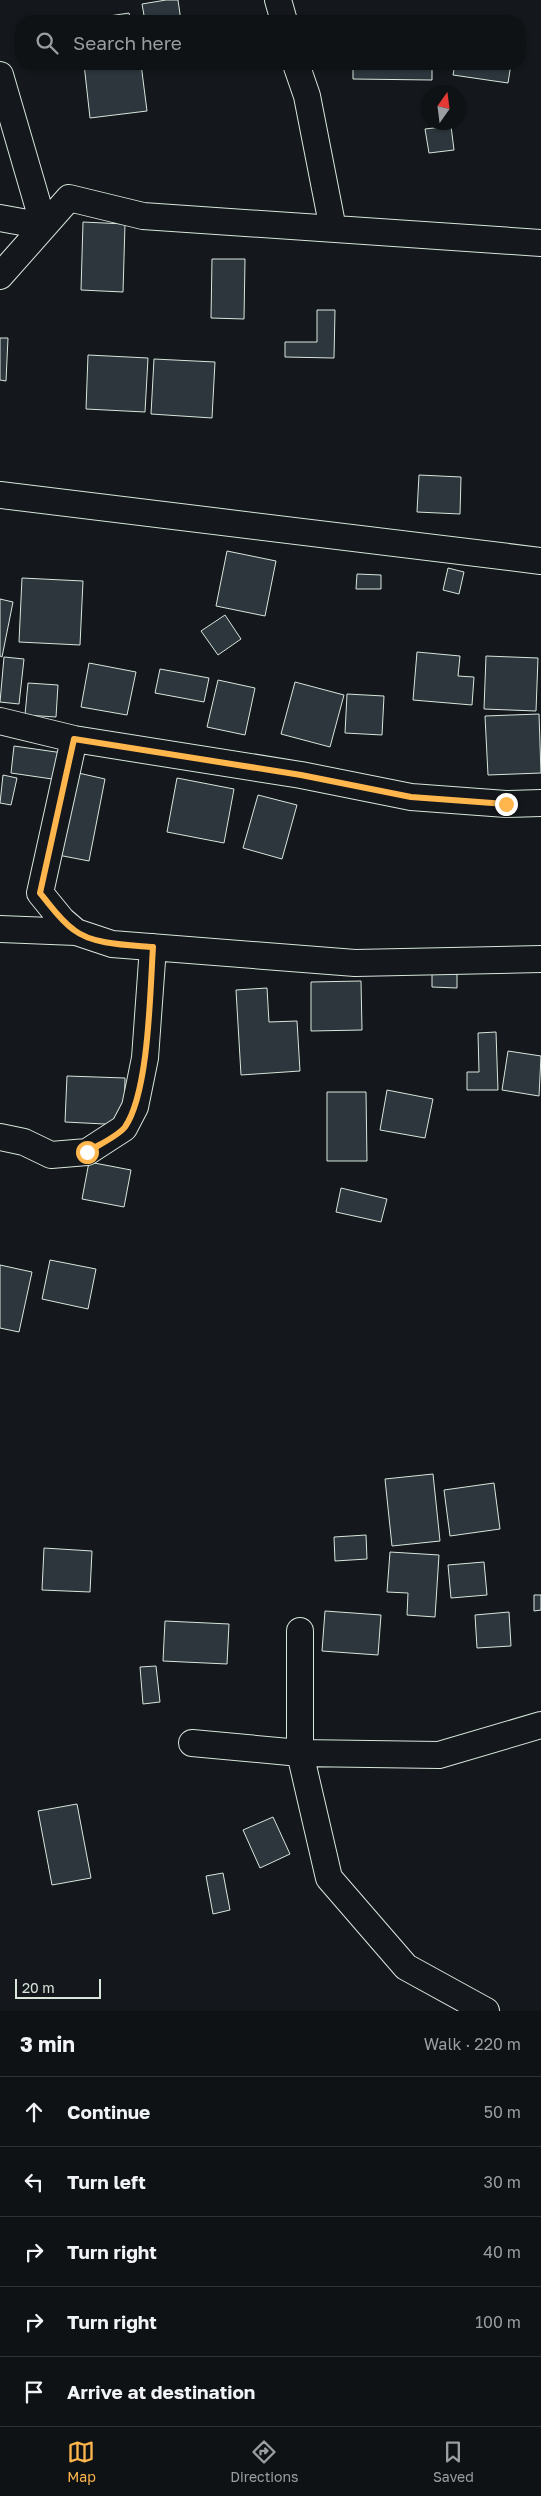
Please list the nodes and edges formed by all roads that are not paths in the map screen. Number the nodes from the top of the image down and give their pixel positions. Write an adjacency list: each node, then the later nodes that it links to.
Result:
1 (278, 0): 2 (street)
2 (282, 15)
3 (298, 70): 7 (street)
4 (0, 75): 6 (street)
5 (0, 218): 6 (street)
6 (44, 226): 7 (street); 9 (street)
7 (333, 229): 8 (street)
8 (541, 244)
9 (0, 276)
10 (0, 495): 11 (street)
11 (541, 561)
12 (0, 721): 13 (street)
13 (74, 739): 14 (street); 16 (street)
14 (541, 803)
15 (0, 929): 16 (street)
16 (76, 932): 17 (street)
17 (153, 947): 18 (street); 19 (street)
18 (541, 959)
19 (0, 1137)
20 (300, 1631): 23 (street)
21 (541, 1726): 23 (street)
22 (192, 1743): 23 (street)
23 (300, 1753): 24 (street)
24 (486, 2011)

